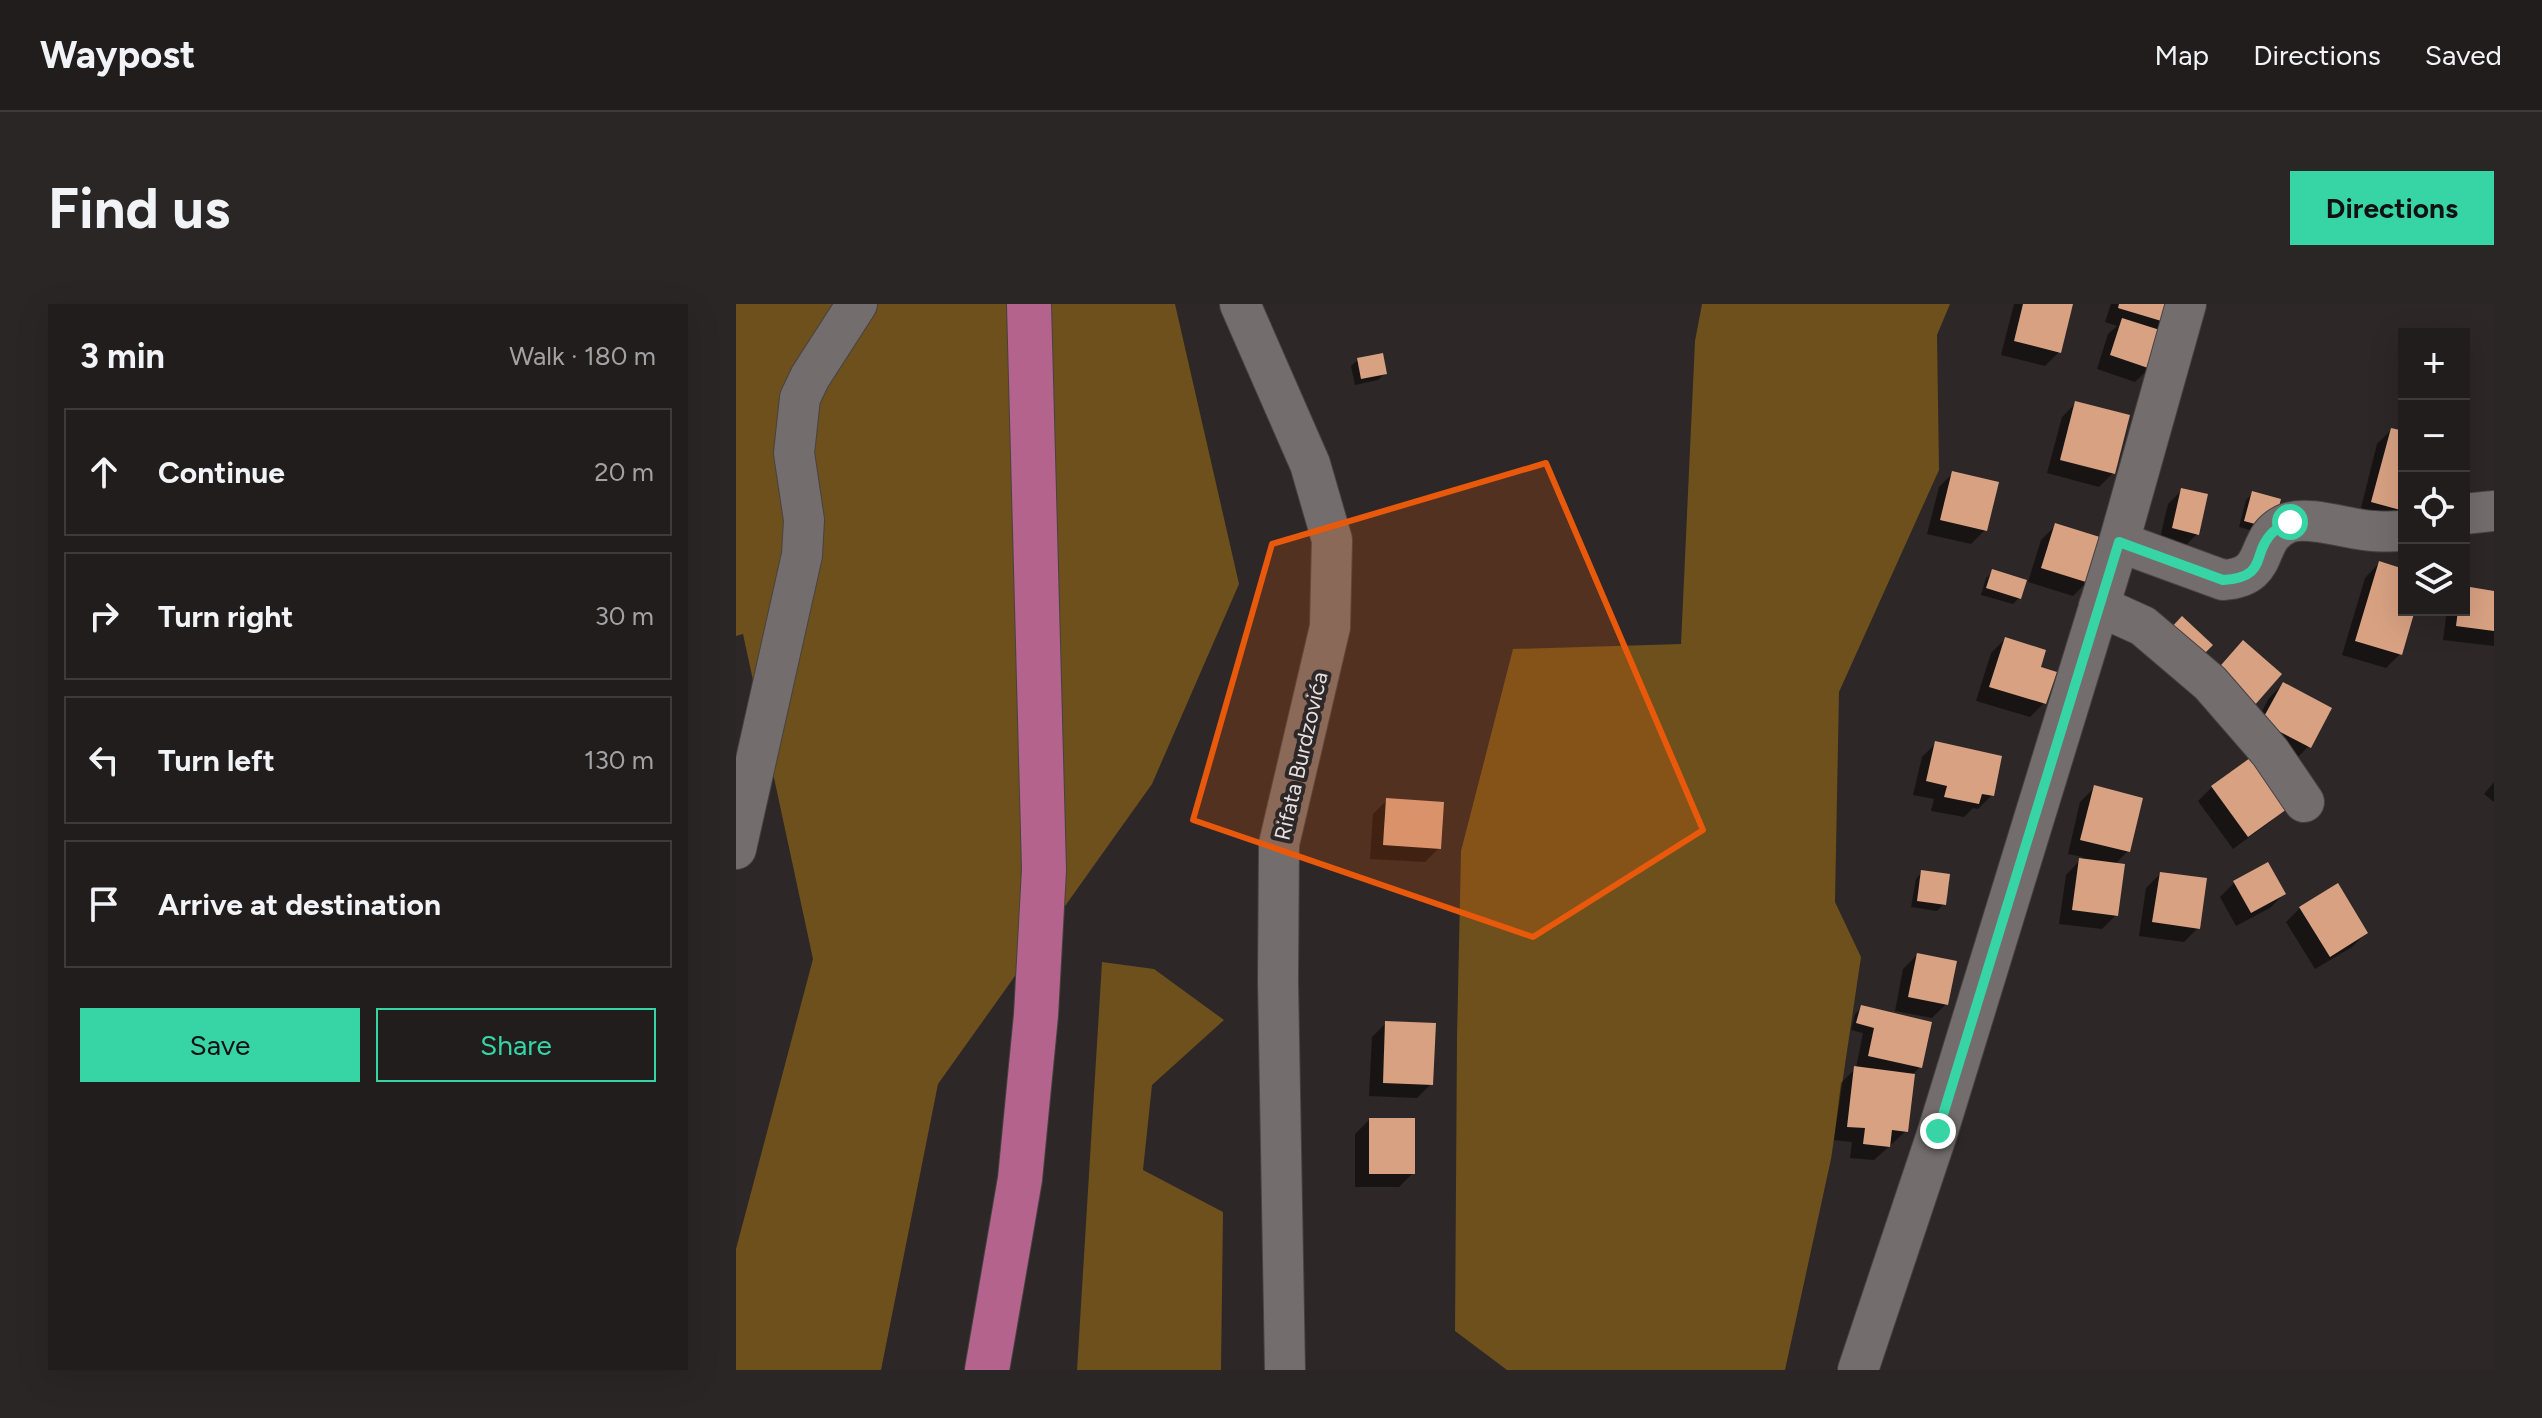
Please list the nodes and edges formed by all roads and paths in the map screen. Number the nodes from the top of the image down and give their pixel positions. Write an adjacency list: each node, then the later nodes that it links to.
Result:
1 (857, 304): 11 (street)
2 (1029, 304): 12 (main road)
3 (1240, 304): 13 (street, Rifata Burdzovića)
4 (2186, 304): 8 (street)
5 (2494, 511): 6 (street)
6 (2470, 513)
7 (2398, 531): 8 (street)
8 (2119, 542): 9 (street)
9 (2099, 606): 10 (street); 14 (street)
10 (2304, 802)
11 (736, 849)
12 (987, 1370)
13 (1285, 1370)
14 (1858, 1370)

